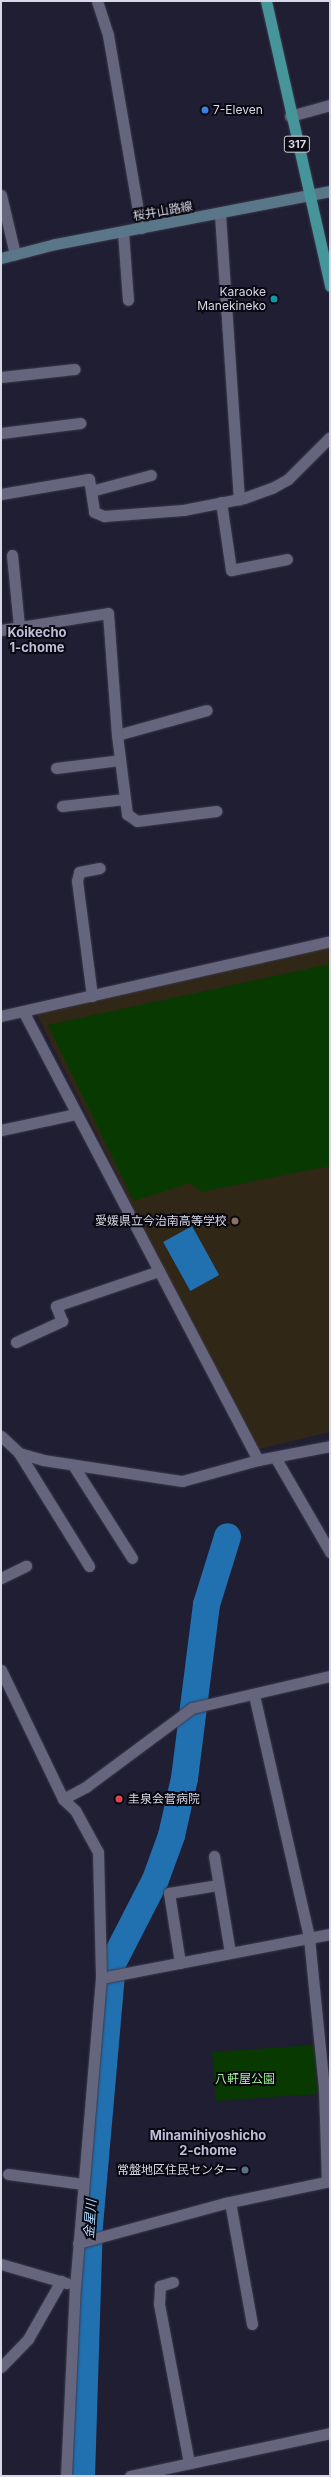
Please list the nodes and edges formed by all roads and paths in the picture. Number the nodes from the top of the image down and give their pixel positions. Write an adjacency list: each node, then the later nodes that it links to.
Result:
1 (97, 1): 9 (street)
2 (266, 1): 4 (highway, 317)
3 (330, 105): 4 (street)
4 (290, 116): 7 (highway, 317)
5 (330, 191): 7 (main road, 桜井山路線)
6 (1, 195): 11 (street)
7 (308, 196): 8 (main road, 桜井山路線); 13 (highway, 317)
8 (220, 214): 9 (main road, 桜井山路線); 23 (street)
9 (141, 228): 10 (main road, 桜井山路線)
10 (123, 232): 11 (main road, 桜井山路線); 14 (street)
11 (15, 254): 12 (main road, 桜井山路線)
12 (1, 258)
13 (330, 286)
14 (128, 300)
15 (74, 369): 16 (street)
16 (1, 377)
17 (80, 423): 18 (street)
18 (1, 433)
19 (330, 437): 23 (street)
20 (151, 475): 21 (street)
21 (91, 491): 22 (street); 24 (street)
22 (1, 494)
23 (239, 499): 24 (street)
24 (221, 502): 26 (street)
25 (12, 555): 27 (street)
26 (287, 559)
27 (20, 627): 28 (street); 30 (street)
28 (1, 630)
29 (207, 710): 30 (street)
30 (117, 734): 31 (street)
31 (120, 760): 32 (street); 33 (street)
32 (56, 768)
33 (125, 798): 34 (street); 35 (street)
34 (62, 806)
35 (216, 811)
36 (100, 868): 38 (street)
37 (330, 941): 38 (street)
38 (92, 996): 39 (street)
39 (23, 1011): 40 (street); 41 (street)
40 (1, 1016)
41 (76, 1114): 42 (street); 43 (street)
42 (1, 1130)
43 (159, 1271): 44 (street); 49 (street)
44 (16, 1342)
45 (1, 1436): 47 (street)
46 (330, 1446): 48 (street)
47 (19, 1454): 50 (street); 54 (street)
48 (275, 1457): 49 (street); 51 (street)
49 (258, 1460): 50 (street)
50 (73, 1465): 52 (street)
51 (330, 1552)
52 (132, 1558)
53 (26, 1566): 55 (street)
54 (89, 1566)
55 (1, 1578)
56 (1, 1670): 59 (street)
57 (330, 1676): 58 (street)
58 (254, 1695): 59 (street); 63 (street)
59 (63, 1799): 66 (street)
60 (214, 1856): 61 (street)
61 (218, 1885): 64 (street); 65 (street)
62 (330, 1934): 63 (street)
63 (309, 1938): 64 (street); 68 (street)
64 (230, 1953): 65 (street)
65 (180, 1963): 66 (street)
66 (101, 1978): 69 (street)
67 (8, 2174): 69 (street)
68 (329, 2181): 70 (street)
69 (84, 2184): 71 (street)
70 (230, 2202): 71 (street); 76 (street)
71 (78, 2243): 75 (street)
72 (1, 2264): 73 (street)
73 (61, 2281): 75 (street); 77 (street)
74 (173, 2282): 79 (street)
75 (75, 2285): 80 (street)
76 (252, 2324)
77 (1, 2367)
78 (330, 2433): 79 (street)
79 (189, 2463): 81 (street)
80 (66, 2476)
81 (130, 2476)

